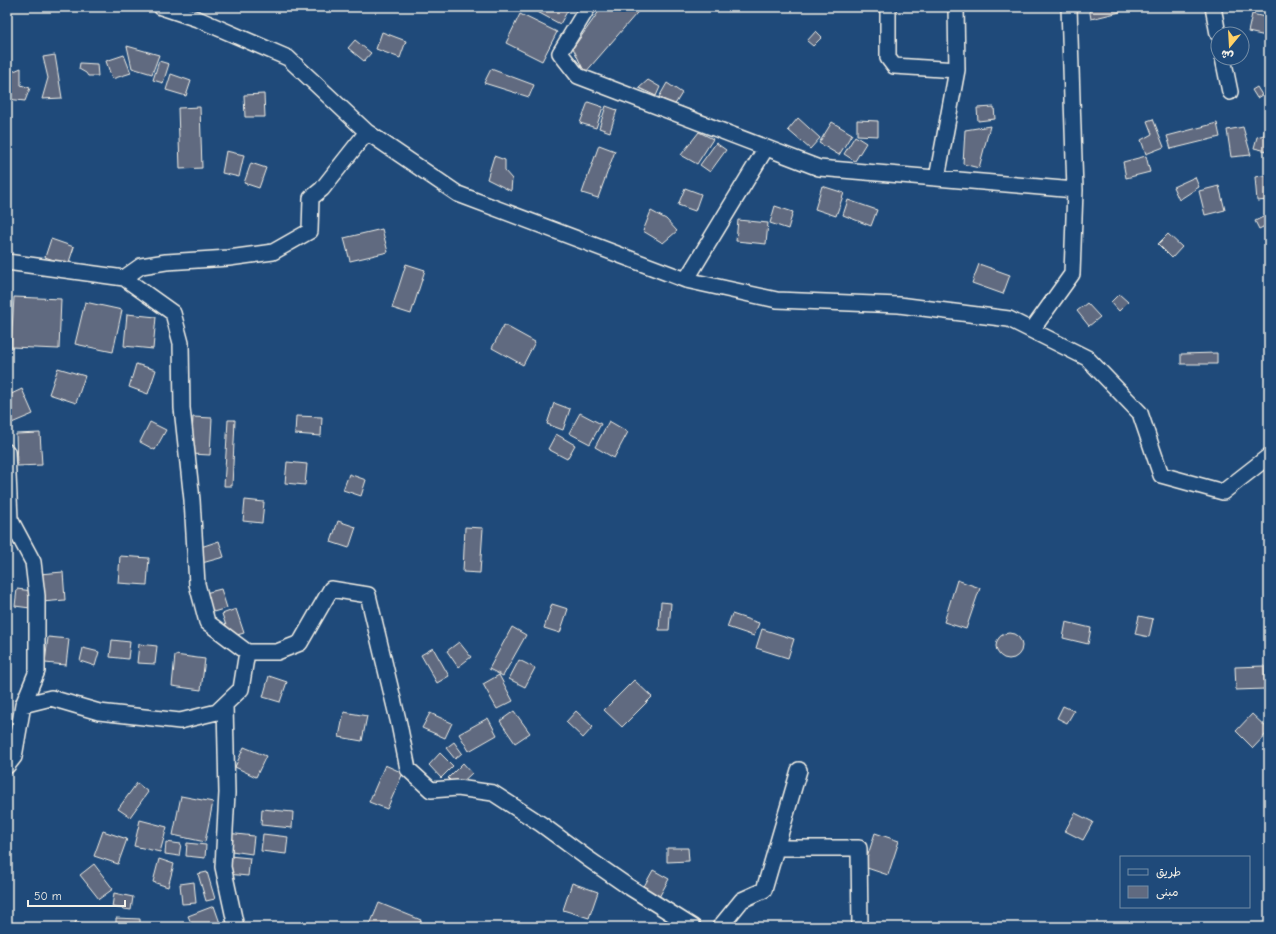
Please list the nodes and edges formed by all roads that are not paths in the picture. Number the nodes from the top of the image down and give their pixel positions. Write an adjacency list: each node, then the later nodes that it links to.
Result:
1 (161, 7): 11 (street)
2 (588, 7): 12 (street)
3 (888, 7): 9 (street)
4 (956, 7): 9 (street)
5 (1069, 7): 14 (street)
6 (1213, 7): 7 (street)
7 (1217, 26)
8 (1225, 66): 10 (street)
9 (957, 70): 13 (street)
10 (1230, 92)
11 (367, 132): 16 (street); 17 (street)
12 (766, 148): 13 (street); 17 (street)
13 (937, 178): 14 (street)
14 (1075, 190): 18 (street)
15 (7, 262): 16 (street)
16 (124, 278): 21 (street)
17 (686, 280): 18 (street)
18 (1032, 330): 20 (street)
19 (7, 452): 22 (street)
20 (1269, 456)
21 (247, 652): 23 (street); 28 (street)
22 (23, 705): 23 (street); 24 (street)
23 (225, 705): 27 (street)
24 (7, 766)
25 (799, 770): 26 (street)
26 (776, 848): 29 (street); 30 (street)
27 (236, 927)
28 (693, 927)
29 (720, 927)
30 (860, 927)

